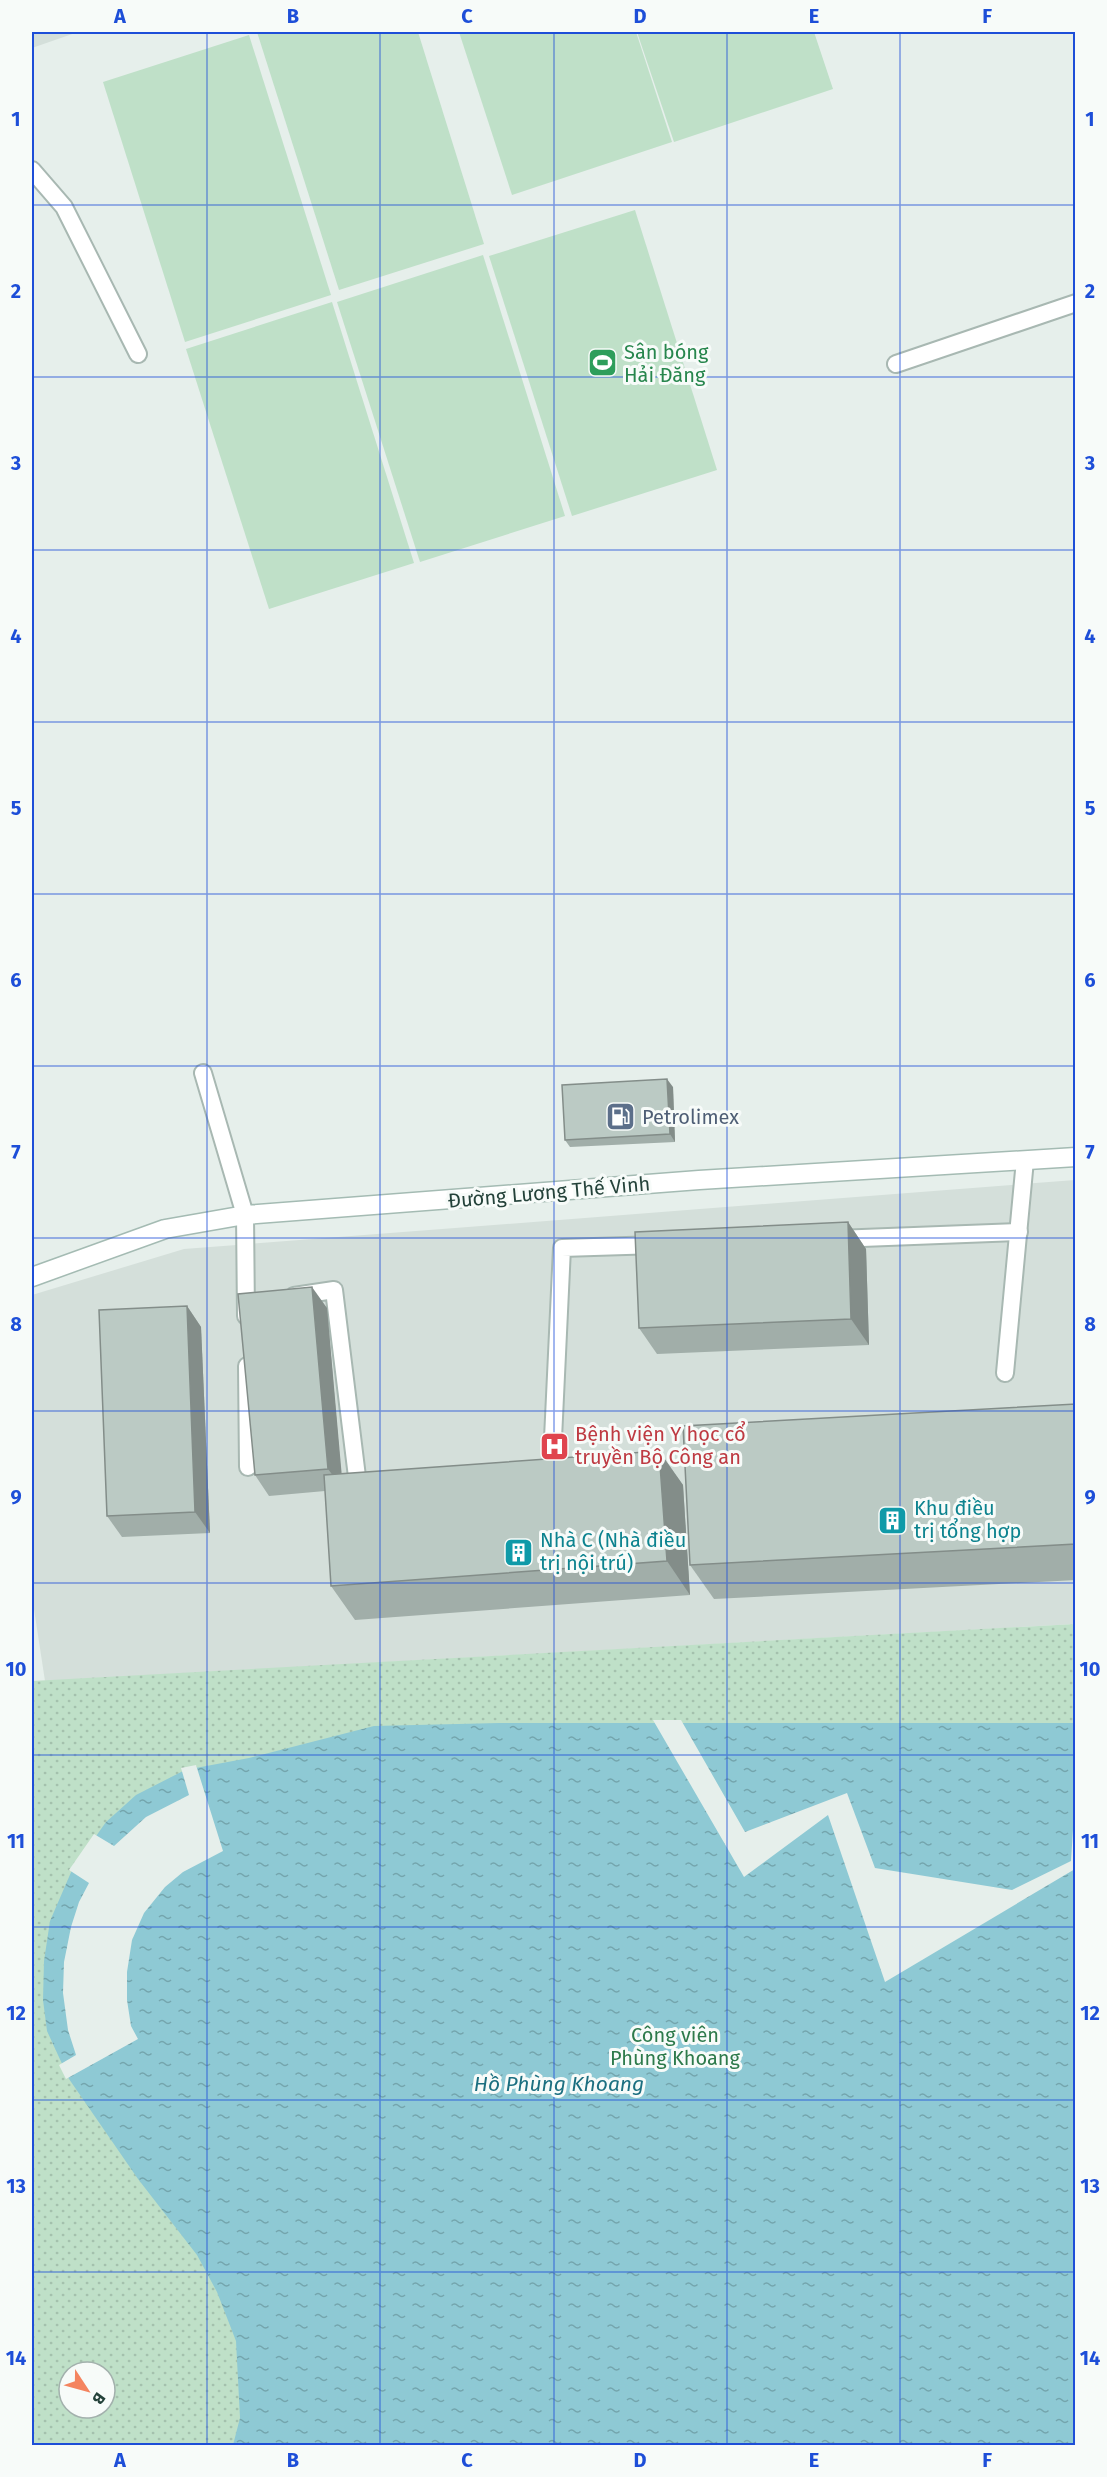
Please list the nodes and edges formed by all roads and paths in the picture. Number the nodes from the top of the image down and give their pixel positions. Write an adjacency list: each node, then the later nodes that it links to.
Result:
1 (32, 170): 3 (lane)
2 (1076, 303): 4 (lane)
3 (138, 354)
4 (896, 363)
5 (203, 1073): 8 (lane)
6 (1076, 1157): 7 (street, Đường Lương Thế Vinh)
7 (1026, 1160): 8 (street, Đường Lương Thế Vinh); 9 (lane)
8 (245, 1215): 12 (street, Đường Lương Thế Vinh); 14 (lane)
9 (1019, 1232): 10 (lane); 16 (lane)
10 (820, 1239)
11 (679, 1244): 18 (lane)
12 (32, 1277)
13 (279, 1299): 19 (lane)
14 (246, 1327)
15 (246, 1351): 17 (lane)
16 (1005, 1373)
17 (248, 1467)
18 (539, 1483)
19 (381, 1492)

